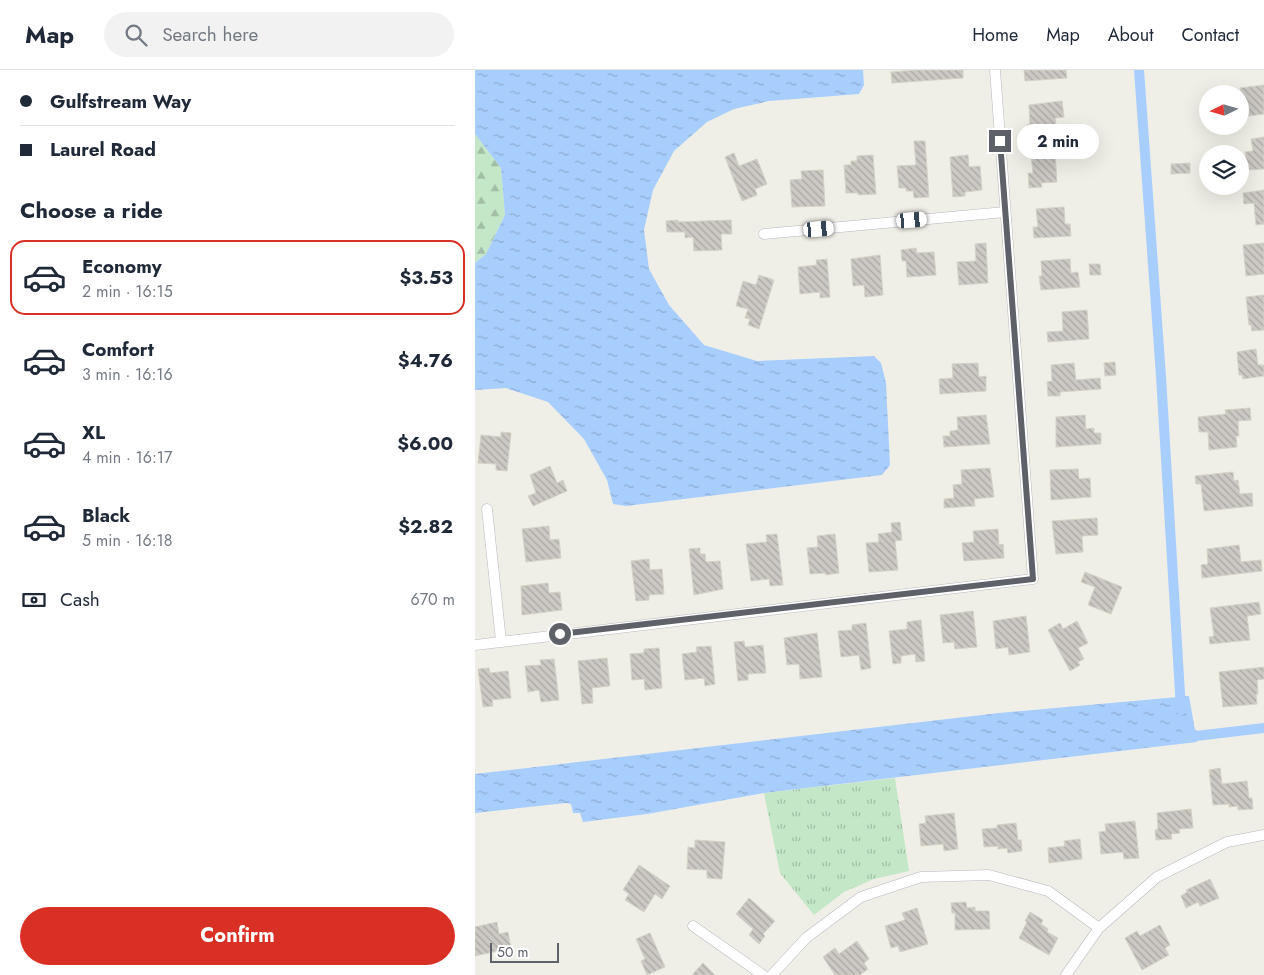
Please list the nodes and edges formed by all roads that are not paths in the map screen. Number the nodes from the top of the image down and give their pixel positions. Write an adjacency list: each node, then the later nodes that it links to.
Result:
1 (995, 70): 2 (street)
2 (1005, 212): 3 (street); 5 (street)
3 (763, 234)
4 (487, 509): 5 (street)
5 (501, 641): 6 (street)
6 (475, 645)
7 (1264, 835): 9 (street)
8 (693, 926): 10 (street)
9 (1099, 928): 11 (street); 12 (street)
10 (763, 975)
11 (772, 975)
12 (1066, 975)

